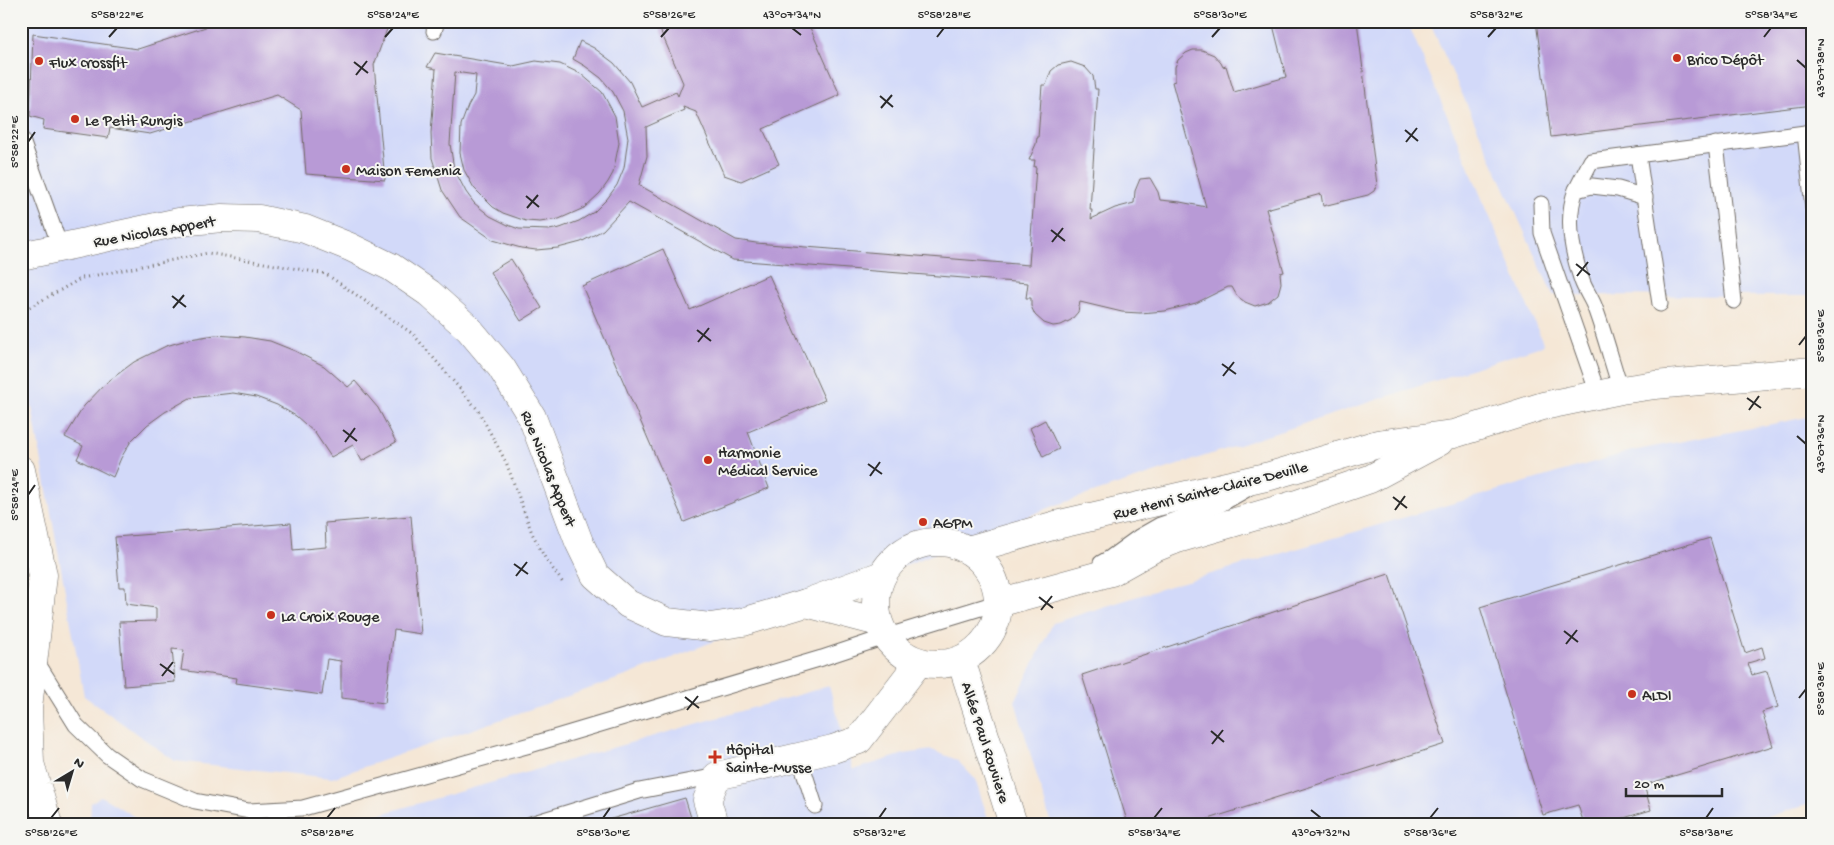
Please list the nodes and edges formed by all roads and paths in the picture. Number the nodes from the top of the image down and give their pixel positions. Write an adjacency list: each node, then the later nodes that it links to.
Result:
1 (1809, 132): 3 (lane); 8 (lane)
2 (21, 138): 9 (lane)
3 (1716, 144): 4 (lane); 11 (lane)
4 (1638, 154): 5 (lane); 6 (lane)
5 (1576, 190): 6 (lane); 15 (lane)
6 (1645, 197): 12 (lane)
7 (1541, 204): 15 (lane)
8 (1813, 208)
9 (61, 248): 10 (main road, Rue Nicolas Appert); 22 (main road, Rue Nicolas Appert)
10 (21, 256)
11 (1734, 301)
12 (1660, 304)
13 (21, 312): 21 (path)
14 (1813, 371): 15 (main road, Rue Henri Sainte-Claire Deville)
15 (1610, 392): 16 (main road, Rue Henri Sainte-Claire Deville)
16 (1454, 434): 18 (main road, Rue Henri Sainte-Claire Deville); 23 (main road, Rue Henri Sainte-Claire Deville)
17 (21, 470): 25 (main road)
18 (1270, 476): 19 (main road, Rue Henri Sainte-Claire Deville); 23 (lane)
19 (968, 550): 20 (main road); 23 (main road)
20 (882, 575): 22 (main road, Rue Nicolas Appert); 24 (main road)
21 (570, 589)
22 (806, 603): 24 (main road)
23 (998, 603): 24 (lane); 26 (main road)
24 (882, 629): 25 (lane); 27 (main road)
25 (34, 658): 31 (main road)
26 (961, 660): 27 (main road); 34 (main road, Allée Paul Rouviere)
27 (919, 662): 28 (main road)
28 (799, 756): 29 (main road); 30 (lane)
29 (717, 776): 32 (lane); 33 (main road)
30 (815, 806)
31 (51, 823)
32 (532, 824)
33 (714, 824)
34 (1013, 824)

